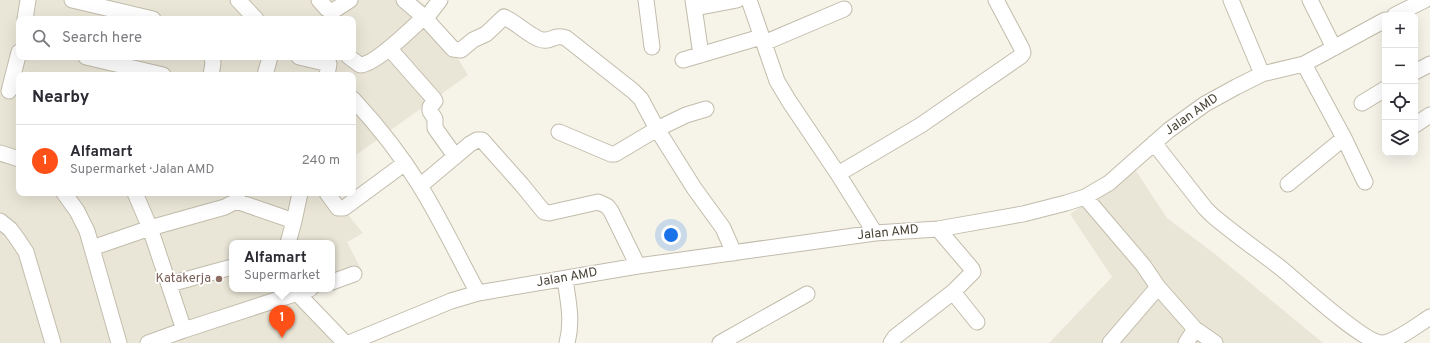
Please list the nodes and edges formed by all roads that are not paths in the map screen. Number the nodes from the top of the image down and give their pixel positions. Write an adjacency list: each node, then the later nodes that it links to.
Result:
1 (28, 0): 17 (street)
2 (72, 0): 18 (street)
3 (238, 0): 19 (street)
4 (319, 0): 5 (street)
5 (350, 0)
6 (404, 0): 20 (street)
7 (440, 0): 20 (street)
8 (646, 0): 23 (street)
9 (996, 0): 57 (street)
10 (1230, 0): 41 (street)
11 (1310, 0): 25 (street)
12 (1425, 0): 16 (street)
13 (748, 1): 14 (street); 22 (street)
14 (694, 4): 26 (street)
15 (844, 9): 22 (street)
16 (1397, 9)
17 (25, 16)
18 (140, 16)
19 (253, 16)
20 (424, 17): 24 (street); 49 (street)
21 (1382, 22): 25 (street, Jalan AMD)
22 (762, 40): 26 (street); 57 (street)
23 (652, 47)
24 (389, 48): 32 (street); 54 (street)
25 (1334, 48): 34 (street, Jalan AMD)
26 (701, 55): 33 (street)
27 (17, 60): 42 (street)
28 (99, 60): 38 (street)
29 (212, 60): 39 (street)
30 (269, 60): 40 (street)
31 (307, 60): 36 (street)
32 (353, 60)
33 (683, 60)
34 (1304, 64): 41 (street, Jalan AMD); 51 (street)
35 (1430, 64): 37 (street)
36 (329, 68)
37 (1418, 70)
38 (150, 72)
39 (212, 72)
40 (266, 72)
41 (1262, 74): 52 (street, Jalan AMD)
42 (9, 91)
43 (1382, 91): 45 (street)
44 (356, 102): 56 (street)
45 (1362, 102)
46 (706, 109): 49 (street)
47 (1430, 115): 48 (street)
48 (1418, 123)
49 (658, 129): 50 (street); 74 (street)
50 (559, 132)
51 (1344, 138): 58 (street); 59 (street)
52 (1154, 144): 66 (street, Jalan AMD); 87 (street)
53 (0, 153): 55 (street)
54 (455, 156): 60 (street); 75 (street)
55 (16, 158)
56 (405, 163): 60 (street); 64 (street)
57 (838, 174): 71 (street)
58 (1365, 182)
59 (1288, 184)
60 (420, 186): 85 (street)
61 (66, 196): 73 (street)
62 (136, 196): 69 (street)
63 (299, 196): 68 (street)
64 (330, 196)
65 (237, 197): 68 (street); 69 (street)
66 (1085, 197): 70 (street, Jalan AMD); 81 (street)
67 (0, 221): 91 (street)
68 (294, 221): 72 (street)
69 (150, 228): 73 (street); 80 (street)
70 (938, 229): 71 (street, Jalan AMD); 84 (street)
71 (875, 233): 74 (street, Jalan AMD)
72 (289, 240)
73 (92, 248): 92 (street)
74 (734, 253): 75 (street, Jalan AMD)
75 (638, 266): 78 (street, Jalan AMD)
76 (229, 268): 80 (street)
77 (354, 274): 79 (street)
78 (565, 279): 85 (street, Jalan AMD); 96 (street)
79 (335, 281)
80 (170, 284): 90 (street)
81 (1158, 287): 89 (street); 99 (street)
82 (295, 292): 90 (street)
83 (303, 292): 94 (street)
84 (953, 292): 88 (street); 98 (street)
85 (478, 293): 95 (street, Jalan AMD)
86 (807, 294): 97 (street)
87 (1430, 317)
88 (977, 322)
89 (1195, 329): 100 (street); 101 (street)
90 (184, 330): 93 (street)
91 (54, 343)
92 (119, 343)
93 (148, 343)
94 (345, 343)
95 (349, 343)
96 (568, 343)
97 (720, 343)
98 (891, 343)
99 (1110, 343)
100 (1186, 343)
101 (1215, 343)

